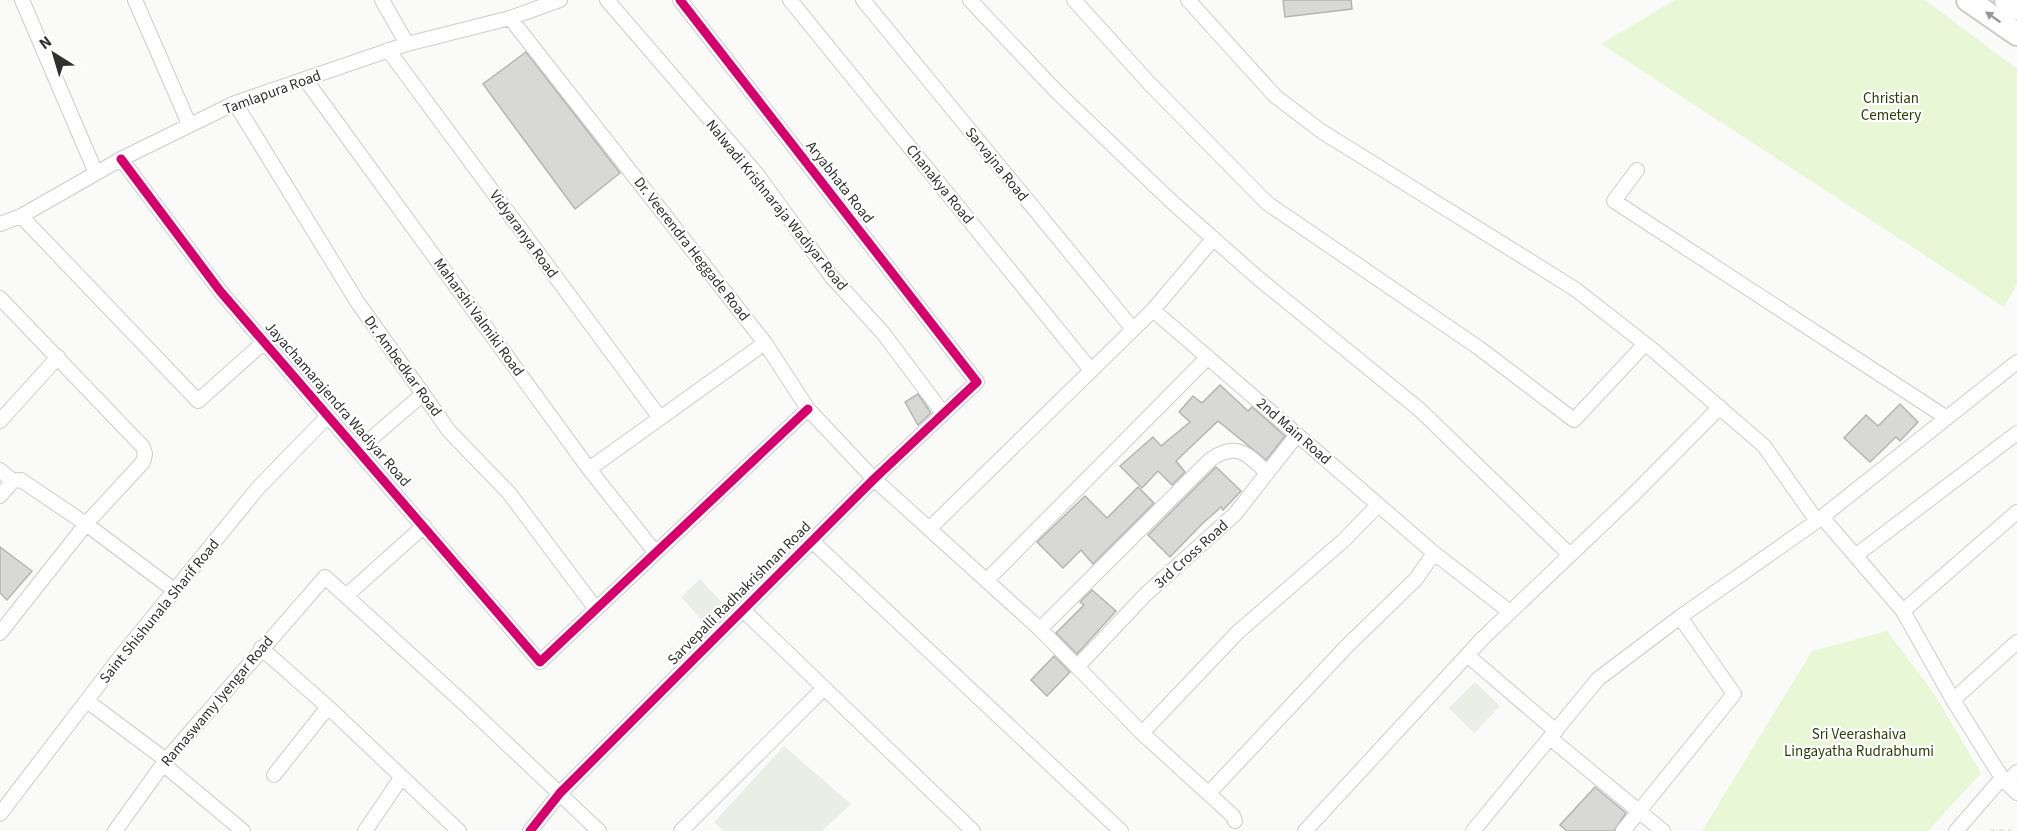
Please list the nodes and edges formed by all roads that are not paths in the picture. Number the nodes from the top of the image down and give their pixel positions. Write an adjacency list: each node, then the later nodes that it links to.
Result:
1 (22, 0): 24 (street)
2 (135, 0): 21 (street)
3 (382, 0): 17 (street)
4 (560, 0): 15 (street, Tamlapura Road)
5 (607, 0): 42 (street, Nalwadi Krishnaraja Wadiyar Road)
6 (680, 0): 38 (street, Aryabhata Road)
7 (790, 0): 37 (street, Chanakya Road)
8 (863, 0): 30 (street, Sarvajna Road)
9 (970, 0): 27 (street)
10 (1074, 0): 33 (street)
11 (1188, 0): 33 (street)
12 (1968, 0): 16 (main road, one-way to 12)
13 (2006, 0): 14 (main road)
14 (2017, 8)
15 (510, 18): 17 (street, Tamlapura Road); 32 (street, Dr. Veerendra Heggade Road)
16 (2017, 34)
17 (407, 44): 18 (street, Tamlapura Road)
18 (387, 50): 19 (street, Tamlapura Road); 44 (street, Vidyaranya Road)
19 (304, 79): 20 (street, Tamlapura Road); 50 (street, Maharshi Valmiki Road)
20 (235, 103): 21 (street, Tamlapura Road); 39 (street, Dr. Ambedkar Road)
21 (189, 124): 22 (street, Tamlapura Road)
22 (121, 159): 24 (street, Tamlapura Road); 31 (street, Jayachamarajendra Wadiyar Road)
23 (1637, 170): 45 (street)
24 (96, 174): 25 (street, Tamlapura Road)
25 (21, 216): 26 (street, Tamlapura Road); 31 (street)
26 (0, 224)
27 (1214, 239): 29 (street); 65 (street)
28 (0, 298): 34 (street)
29 (1153, 310): 30 (street); 35 (street, 2nd Main Road)
30 (1132, 328): 37 (street)
31 (264, 342): 43 (street, Jayachamarajendra Wadiyar Road)
32 (765, 343): 41 (street, Dr. Veerendra Heggade Road); 44 (street)
33 (1645, 344): 40 (street)
34 (58, 357): 46 (street); 59 (street)
35 (1208, 357): 48 (street, 2nd Main Road); 67 (street)
36 (2017, 362): 45 (street)
37 (1090, 369): 61 (street)
38 (977, 382): 42 (street, Sarvepalli Radhakrishnan Road)
39 (423, 394): 49 (street); 70 (street, Dr. Ambedkar Road)
40 (1720, 407): 58 (street); 65 (street)
41 (808, 409): 53 (street, Dr. Veerendra Heggade Road); 63 (street)
42 (943, 413): 53 (street, Sarvepalli Radhakrishnan Road)
43 (327, 417): 49 (street, Jayachamarajendra Wadiyar Road); 68 (street, Saint Shishunala Sharif Road)
44 (660, 418): 50 (street)
45 (1947, 418): 58 (street)
46 (0, 421)
47 (2017, 433): 66 (street)
48 (1297, 435): 52 (street, 3rd Cross Road); 56 (street, 2nd Main Road)
49 (358, 450): 60 (street, Jayachamarajendra Wadiyar Road)
50 (589, 469): 63 (street, Maharshi Valmiki Road)
51 (0, 470): 54 (street)
52 (1266, 472): 75 (street); 80 (street, 3rd Cross Road)
53 (873, 479): 61 (street, Dr. Veerendra Heggade Road); 62 (street, Sarvepalli Radhakrishnan Road)
54 (13, 481): 55 (street); 59 (street)
55 (0, 496)
56 (1378, 505): 64 (street, 2nd Main Road); 85 (street)
57 (2017, 512): 72 (street)
58 (1820, 519): 66 (street); 74 (street)
59 (86, 524): 68 (street); 76 (street)
60 (424, 526): 69 (street); 70 (street, Jayachamarajendra Wadiyar Road)
61 (930, 528): 67 (street, Dr. Veerendra Heggade Road)
62 (812, 542): 71 (street, Sarvepalli Radhakrishnan Road); 106 (street)
63 (655, 552): 70 (street)
64 (1434, 553): 73 (street, 2nd Main Road); 93 (street)
65 (1570, 555): 73 (street)
66 (1856, 556): 72 (street)
67 (987, 580): 75 (street, Dr. Veerendra Heggade Road)
68 (174, 590): 83 (street, Saint Shishunala Sharif Road)
69 (347, 595): 78 (street, Ramaswamy Iyengar Road); 92 (street)
70 (597, 609)
71 (744, 610): 81 (street); 92 (street, Sarvepalli Radhakrishnan Road)
72 (1903, 611): 82 (street)
73 (1510, 612): 79 (street)
74 (1680, 617): 86 (street); 95 (street)
75 (1040, 629): 80 (street, Dr. Veerendra Heggade Road)
76 (0, 633)
77 (2017, 642): 82 (street)
78 (261, 648): 84 (street); 87 (street, Ramaswamy Iyengar Road)
79 (1467, 655): 86 (street); 107 (street)
80 (1077, 667): 85 (street, Dr. Veerendra Heggade Road)
81 (823, 689): 104 (street); 105 (street)
82 (1953, 700): 91 (street)
83 (87, 701): 87 (street); 96 (street, Saint Shishunala Sharif Road)
84 (328, 707): 89 (street); 90 (street)
85 (1142, 733): 93 (street, Dr. Veerendra Heggade Road)
86 (1553, 734): 95 (street); 108 (street)
87 (165, 762): 98 (street, Ramaswamy Iyengar Road); 99 (street)
88 (2017, 772): 91 (street)
89 (274, 775)
90 (401, 778): 100 (street); 101 (street)
91 (2004, 780): 94 (street); 111 (street)
92 (560, 793): 102 (street, Sarvepalli Radhakrishnan Road); 103 (street)
93 (1209, 793): 97 (street, Dr. Veerendra Heggade Road)
94 (2017, 793)
95 (1640, 812): 109 (street); 110 (street)
96 (0, 814)
97 (1235, 821)
98 (116, 831)
99 (243, 831)
100 (365, 831)
101 (459, 831)
102 (530, 831)
103 (599, 831)
104 (681, 831)
105 (973, 831)
106 (1121, 831)
107 (1305, 831)
108 (1473, 831)
109 (1623, 831)
110 (1664, 831)
111 (1956, 831)

